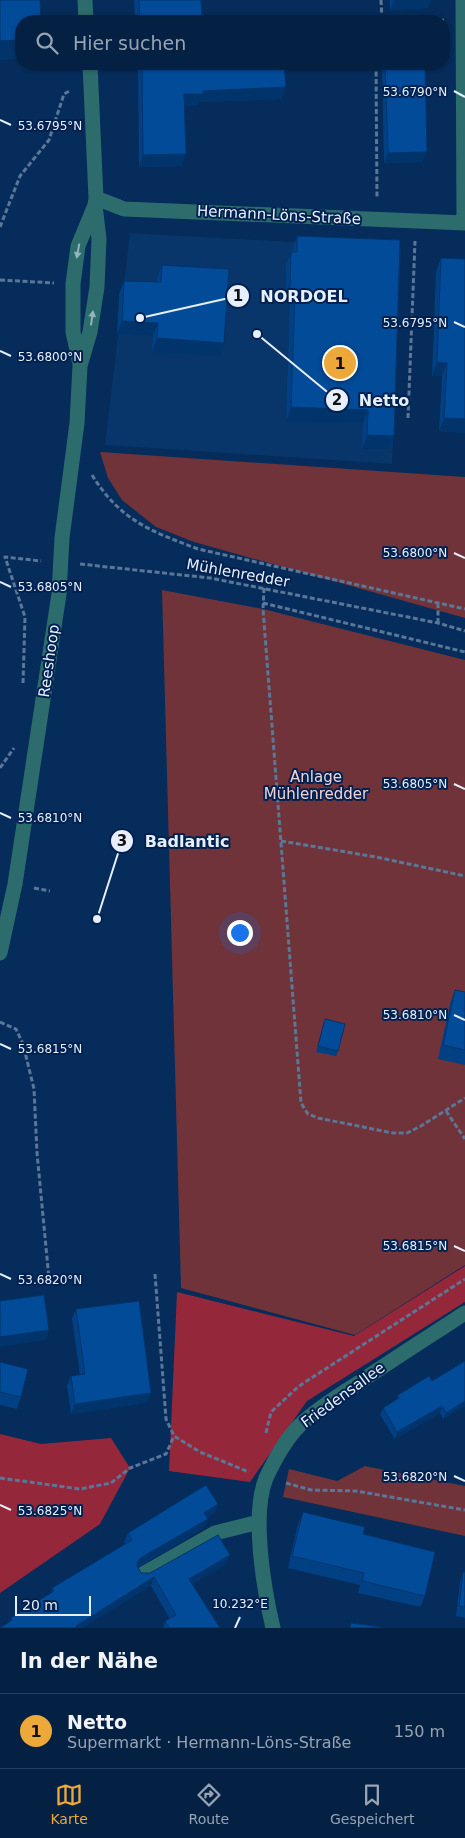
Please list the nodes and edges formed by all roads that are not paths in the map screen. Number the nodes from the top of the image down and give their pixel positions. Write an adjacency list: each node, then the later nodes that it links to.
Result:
1 (85, 0): 3 (street)
2 (463, 0): 6 (street)
3 (86, 15)
4 (90, 71): 5 (street, Reeshoop)
5 (95, 202): 6 (street, Hermann-Löns-Straße); 7 (street, Reeshoop, one-way to 5); 7 (street, Reeshoop, one-way to 7)
6 (464, 223)
7 (80, 366): 8 (street, Reeshoop)
8 (4, 922): 9 (street, Reeshoop)
9 (0, 953)
10 (465, 1313): 11 (street, Friedensallee)
11 (259, 1522): 12 (street); 13 (street, Friedensallee)
12 (143, 1574)
13 (273, 1628)

